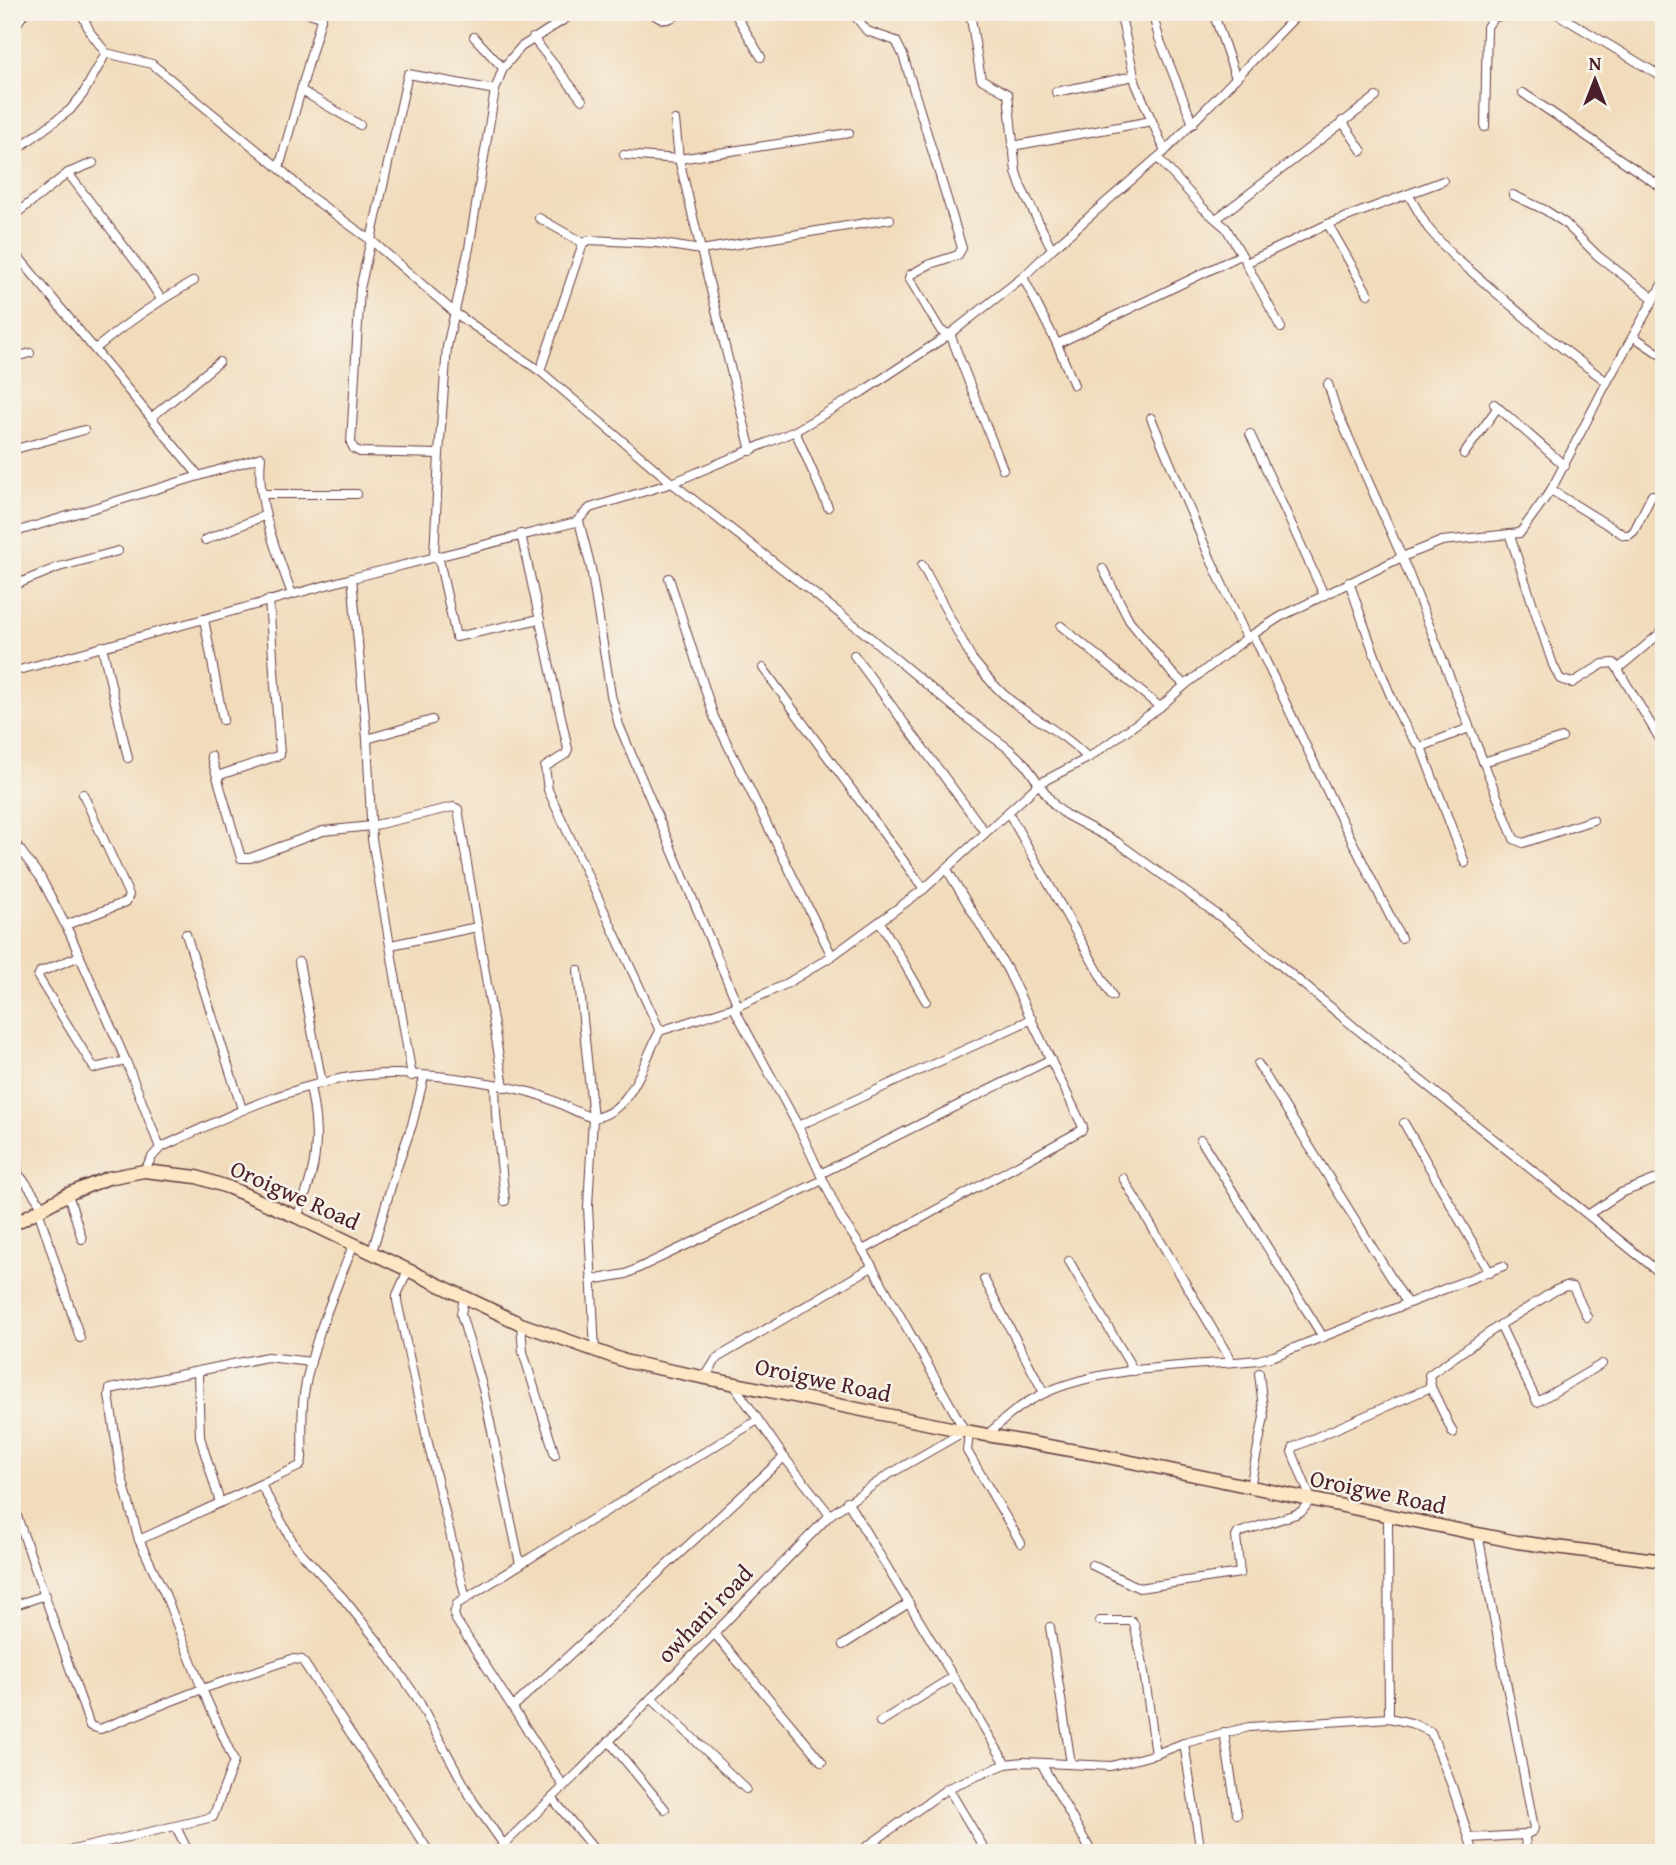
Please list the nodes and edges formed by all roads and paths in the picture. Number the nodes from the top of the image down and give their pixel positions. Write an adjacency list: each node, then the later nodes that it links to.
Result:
1 (24, 12): 17 (street)
2 (81, 12): 20 (street)
3 (304, 12): 16 (street)
4 (576, 12): 19 (street)
5 (652, 12): 6 (street)
6 (681, 12)
7 (734, 12): 21 (street)
8 (852, 12): 72 (street)
9 (970, 12): 39 (street)
10 (1120, 12): 23 (street)
11 (1152, 12): 35 (street)
12 (1213, 12): 24 (street)
13 (1300, 12): 24 (street)
14 (1514, 12): 37 (street)
15 (1554, 12): 25 (street)
16 (322, 15): 27 (street)
17 (12, 31)
18 (474, 37): 22 (street)
19 (533, 38): 22 (street); 31 (street)
20 (106, 53): 42 (street); 47 (street)
21 (761, 57)
22 (503, 68): 26 (street)
23 (1134, 76): 28 (street); 33 (street)
24 (1237, 78): 35 (street)
25 (1664, 78)
26 (495, 90): 58 (street); 70 (street)
27 (302, 91): 36 (street); 47 (street)
28 (1056, 92)
29 (1523, 93): 50 (street)
30 (1376, 97): 34 (street)
31 (582, 100)
32 (675, 120): 45 (street)
33 (1152, 121): 39 (street); 40 (street)
34 (1342, 121): 41 (street); 56 (street)
35 (1193, 124): 40 (street)
36 (360, 125)
37 (1485, 127)
38 (849, 133): 45 (street)
39 (1012, 146): 61 (street)
40 (1165, 151): 44 (street)
41 (1362, 151)
42 (12, 153)
43 (624, 155): 45 (street)
44 (1158, 158): 56 (street); 61 (street)
45 (680, 159): 62 (street)
46 (93, 163): 48 (street)
47 (279, 168): 58 (street)
48 (68, 173): 53 (street); 69 (street)
49 (1443, 181): 51 (street)
50 (1664, 190)
51 (1408, 194): 57 (street); 81 (street)
52 (1513, 195): 68 (street)
53 (12, 217)
54 (539, 218): 59 (street)
55 (890, 219): 62 (street)
56 (1216, 219): 63 (street)
57 (1328, 224): 63 (street); 67 (street)
58 (372, 242): 70 (street); 91 (street)
59 (583, 243): 62 (street); 80 (street)
60 (12, 248): 75 (street)
61 (1052, 249): 64 (street)
62 (701, 250): 90 (street)
63 (1244, 259): 71 (street); 74 (street)
64 (1023, 277): 72 (street); 74 (street)
65 (194, 281): 69 (street)
66 (1664, 281): 68 (street)
67 (1368, 294)
68 (1653, 298): 73 (street)
69 (161, 299): 75 (street)
70 (455, 313): 80 (street); 91 (street)
71 (1281, 328)
72 (950, 334): 87 (street); 94 (street)
73 (1633, 336): 77 (street); 81 (street)
74 (1057, 344): 83 (street)
75 (95, 349): 84 (street)
76 (30, 354): 78 (street)
77 (1664, 357)
78 (12, 358)
79 (219, 362): 84 (street)
80 (540, 371): 96 (street)
81 (1607, 382): 93 (street)
82 (1328, 384): 110 (street)
83 (1074, 385)
84 (152, 417): 95 (street)
85 (1151, 418): 124 (street)
86 (84, 430): 89 (street)
87 (795, 431): 90 (street); 101 (street)
88 (1250, 434): 118 (street)
89 (12, 450)
90 (751, 451): 96 (street)
91 (439, 454): 109 (street)
92 (1464, 454): 93 (street)
93 (1565, 466): 97 (street)
94 (1003, 469)
95 (199, 476): 98 (street); 104 (street)
96 (672, 483): 103 (street); 144 (street)
97 (1551, 491): 100 (street); 106 (street)
98 (262, 494): 99 (street); 102 (street)
99 (358, 494)
100 (1664, 496)
101 (828, 507)
102 (266, 515): 107 (street); 117 (street)
103 (579, 521): 105 (street); 166 (street)
104 (12, 533)
105 (522, 534): 109 (street); 121 (street)
106 (1510, 536): 110 (street); 128 (street)
107 (205, 540)
108 (118, 551): 116 (street)
109 (436, 556): 113 (street); 121 (street)
110 (1402, 557): 115 (street); 134 (street)
111 (922, 565): 141 (street)
112 (1103, 569): 130 (street)
113 (352, 578): 117 (street); 136 (street)
114 (669, 578): 161 (street)
115 (1349, 582): 118 (street); 138 (street)
116 (12, 586)
117 (292, 594): 119 (street)
118 (1324, 594): 124 (street)
119 (270, 600): 120 (street); 143 (street)
120 (204, 619): 125 (street); 132 (street)
121 (540, 620): 168 (street)
122 (1061, 626): 131 (street)
123 (1664, 630): 128 (street)
124 (1250, 636): 130 (street); 158 (street)
125 (103, 646): 129 (street); 140 (street)
126 (854, 655): 149 (street)
127 (763, 668): 153 (street)
128 (1619, 668): 137 (street)
129 (12, 672)
130 (1185, 685): 131 (street)
131 (1160, 707): 141 (street)
132 (223, 720)
133 (432, 720): 136 (street)
134 (1469, 728): 138 (street); 142 (street)
135 (1562, 738): 142 (street)
136 (367, 739): 148 (street)
137 (1664, 746)
138 (1421, 747): 151 (street)
139 (211, 756): 143 (street)
140 (128, 758)
141 (1088, 758): 144 (street)
142 (1483, 762): 147 (street)
143 (217, 776): 148 (street)
144 (1040, 783): 146 (street); 192 (street)
145 (83, 794): 155 (street)
146 (1008, 812): 149 (street); 164 (street)
147 (1593, 820)
148 (371, 825): 156 (street); 159 (street)
149 (985, 832): 152 (street)
150 (12, 839): 155 (street)
151 (1465, 863)
152 (946, 869): 153 (street); 167 (street)
153 (924, 889): 154 (street)
154 (880, 922): 161 (street); 165 (street)
155 (66, 925): 160 (street)
156 (477, 927): 159 (street); 175 (street)
157 (186, 934): 178 (street)
158 (1401, 938)
159 (391, 945): 172 (street)
160 (80, 956): 170 (street); 170 (street)
161 (832, 956): 166 (street)
162 (299, 962): 174 (street)
163 (578, 970): 179 (street)
164 (1112, 996)
165 (926, 1001)
166 (736, 1007): 168 (street); 181 (street)
167 (1032, 1018): 169 (street); 181 (street)
168 (660, 1031): 179 (street)
169 (1051, 1059): 187 (street); 197 (street)
170 (126, 1061): 183 (street)
171 (1258, 1064): 208 (street)
172 (412, 1076): 173 (street); 174 (street)
173 (424, 1077): 175 (street); 198 (street)
174 (322, 1083): 176 (street)
175 (500, 1086): 179 (street); 190 (street)
176 (310, 1087): 178 (street); 193 (street)
177 (12, 1093): 185 (street)
178 (242, 1109): 183 (street)
179 (593, 1118): 206 (street)
180 (1404, 1123): 203 (street)
181 (798, 1126): 187 (street)
182 (1201, 1140): 212 (street)
183 (160, 1148): 184 (street)
184 (144, 1171): 189 (street, Oroigwe Road); 193 (street, Oroigwe Road)
185 (15, 1172): 191 (street)
186 (1664, 1176): 192 (street)
187 (822, 1177): 197 (street); 206 (street)
188 (1123, 1178): 216 (street)
189 (68, 1194): 191 (street, Oroigwe Road); 195 (street)
190 (505, 1201)
191 (41, 1209): 194 (street, Oroigwe Road); 213 (street)
192 (1589, 1214): 204 (street)
193 (297, 1217): 196 (street, Oroigwe Road)
194 (12, 1225)
195 (82, 1239)
196 (354, 1243): 198 (street, Oroigwe Road); 215 (street)
197 (863, 1250): 201 (street)
198 (372, 1252): 202 (street, Oroigwe Road)
199 (1069, 1261): 218 (street)
200 (1503, 1266): 203 (street)
201 (872, 1267): 221 (street); 226 (street)
202 (408, 1270): 207 (street, Oroigwe Road); 246 (street)
203 (1490, 1273): 208 (street)
204 (1664, 1276)
205 (984, 1279): 224 (street)
206 (591, 1280): 214 (street)
207 (464, 1297): 210 (street, Oroigwe Road); 243 (street)
208 (1407, 1303): 212 (street)
209 (1587, 1317): 211 (street)
210 (522, 1324): 214 (street, Oroigwe Road); 229 (street)
211 (1500, 1325): 217 (street); 223 (street)
212 (1323, 1337): 216 (street)
213 (80, 1338)
214 (595, 1352): 221 (street, Oroigwe Road)
215 (311, 1362): 219 (street); 231 (street)
216 (1232, 1362): 218 (street)
217 (1602, 1364)
218 (1134, 1371): 224 (street)
219 (198, 1373): 236 (street); 240 (street)
220 (1259, 1373): 232 (street)
221 (705, 1377): 222 (street, Oroigwe Road)
222 (732, 1382): 225 (street); 226 (street, Oroigwe Road)
223 (1431, 1387): 227 (street); 233 (street)
224 (1044, 1394): 228 (street)
225 (758, 1420): 230 (street); 243 (street)
226 (967, 1432): 228 (street, Oroigwe Road); 234 (street, owhani road); 241 (street)
227 (1453, 1433)
228 (987, 1435): 232 (street, Oroigwe Road)
229 (555, 1455)
230 (784, 1457): 237 (street); 256 (street)
231 (261, 1485): 236 (street); 276 (street)
232 (1250, 1487): 233 (street, Oroigwe Road)
233 (1311, 1499): 238 (street, Oroigwe Road); 244 (street)
234 (847, 1501): 237 (street, owhani road); 247 (street)
235 (12, 1502): 245 (street)
236 (220, 1503): 240 (street)
237 (830, 1515): 251 (street, owhani road)
238 (1388, 1516): 239 (street, Oroigwe Road); 257 (street)
239 (1478, 1534): 242 (street, Oroigwe Road); 274 (street)
240 (139, 1540): 254 (street)
241 (1021, 1543)
242 (1664, 1561)
243 (520, 1564): 246 (street)
244 (1092, 1565)
245 (46, 1595): 248 (street); 254 (street)
246 (466, 1598): 256 (street)
247 (909, 1603): 252 (street); 253 (street)
248 (12, 1606)
249 (1100, 1621): 262 (street)
250 (1051, 1627): 266 (street)
251 (714, 1633): 255 (street, owhani road); 263 (street)
252 (843, 1645)
253 (953, 1677): 258 (street); 265 (street)
254 (202, 1689): 273 (street); 280 (street)
255 (650, 1698): 260 (street, owhani road); 269 (street)
256 (514, 1706): 267 (street)
257 (1389, 1718): 259 (street); 275 (street)
258 (880, 1723)
259 (1224, 1732): 261 (street); 272 (street)
260 (609, 1741): 267 (street, owhani road); 271 (street)
261 (1184, 1743): 262 (street); 286 (street)
262 (1156, 1754): 266 (street)
263 (822, 1762)
264 (1041, 1763): 265 (street); 266 (street); 285 (street)
265 (1006, 1764): 268 (street)
266 (1070, 1764)
267 (564, 1787): 270 (street, owhani road)
268 (948, 1788): 283 (street); 284 (street)
269 (746, 1789)
270 (552, 1798): 276 (street, owhani road); 282 (street)
271 (665, 1809)
272 (1237, 1814)
273 (176, 1827): 277 (street); 279 (street)
274 (1525, 1835): 275 (street); 288 (street)
275 (1470, 1838): 287 (street)
276 (504, 1845): 281 (street, owhani road)
277 (102, 1849): 278 (street)
278 (60, 1853)
279 (189, 1853)
280 (430, 1853)
281 (495, 1853)
282 (597, 1853)
283 (858, 1853)
284 (986, 1853)
285 (1092, 1853)
286 (1201, 1853)
287 (1474, 1853)
288 (1526, 1853)

